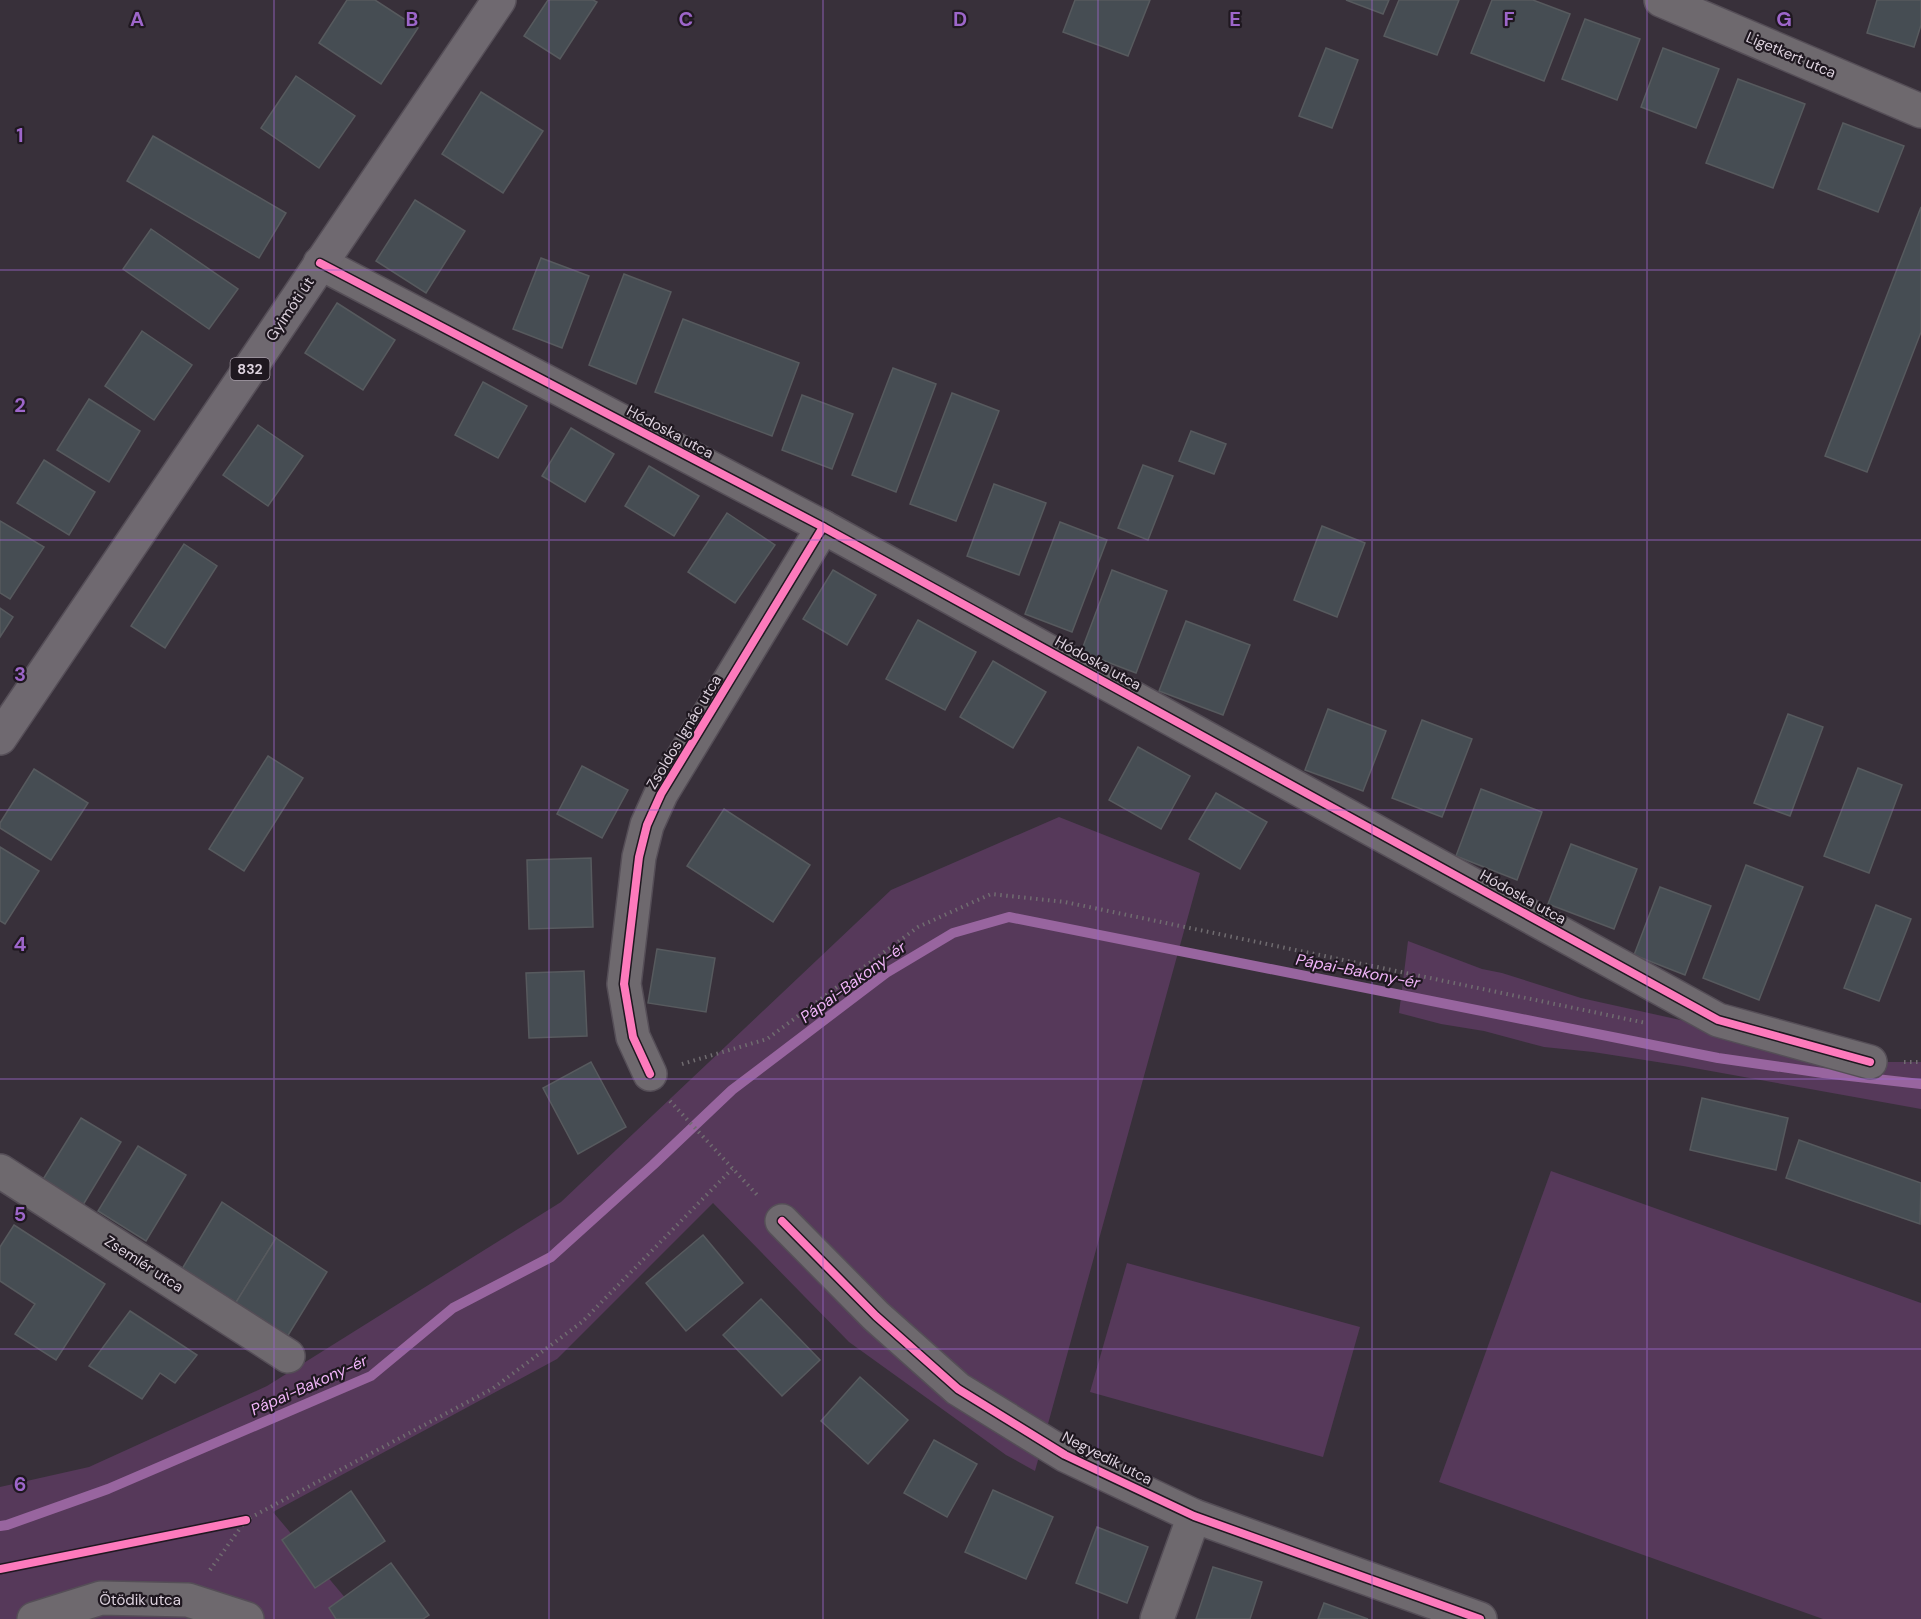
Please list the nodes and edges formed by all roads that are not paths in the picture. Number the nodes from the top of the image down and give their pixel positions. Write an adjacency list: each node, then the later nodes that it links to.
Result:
1 (499, 0): 4 (main road, Gyimóti út / 832)
2 (1661, 0): 3 (street, Ligetkert utca)
3 (1921, 111)
4 (320, 263): 5 (street, Hódoska utca); 6 (main road, Gyimóti út / 832)
5 (823, 527): 7 (street, Hódoska utca); 8 (street, Zsoldos Ignác utca)
6 (0, 738)
7 (1870, 1062)
8 (650, 1074)
9 (0, 1171): 11 (street, Zsemlér utca)
10 (782, 1221): 12 (street, Negyedik utca)
11 (288, 1356)
12 (1194, 1516): 15 (street); 16 (street, Negyedik utca)
13 (34, 1619): 14 (street, Ötödik utca)
14 (247, 1619)
15 (1157, 1619)
16 (1480, 1619)

